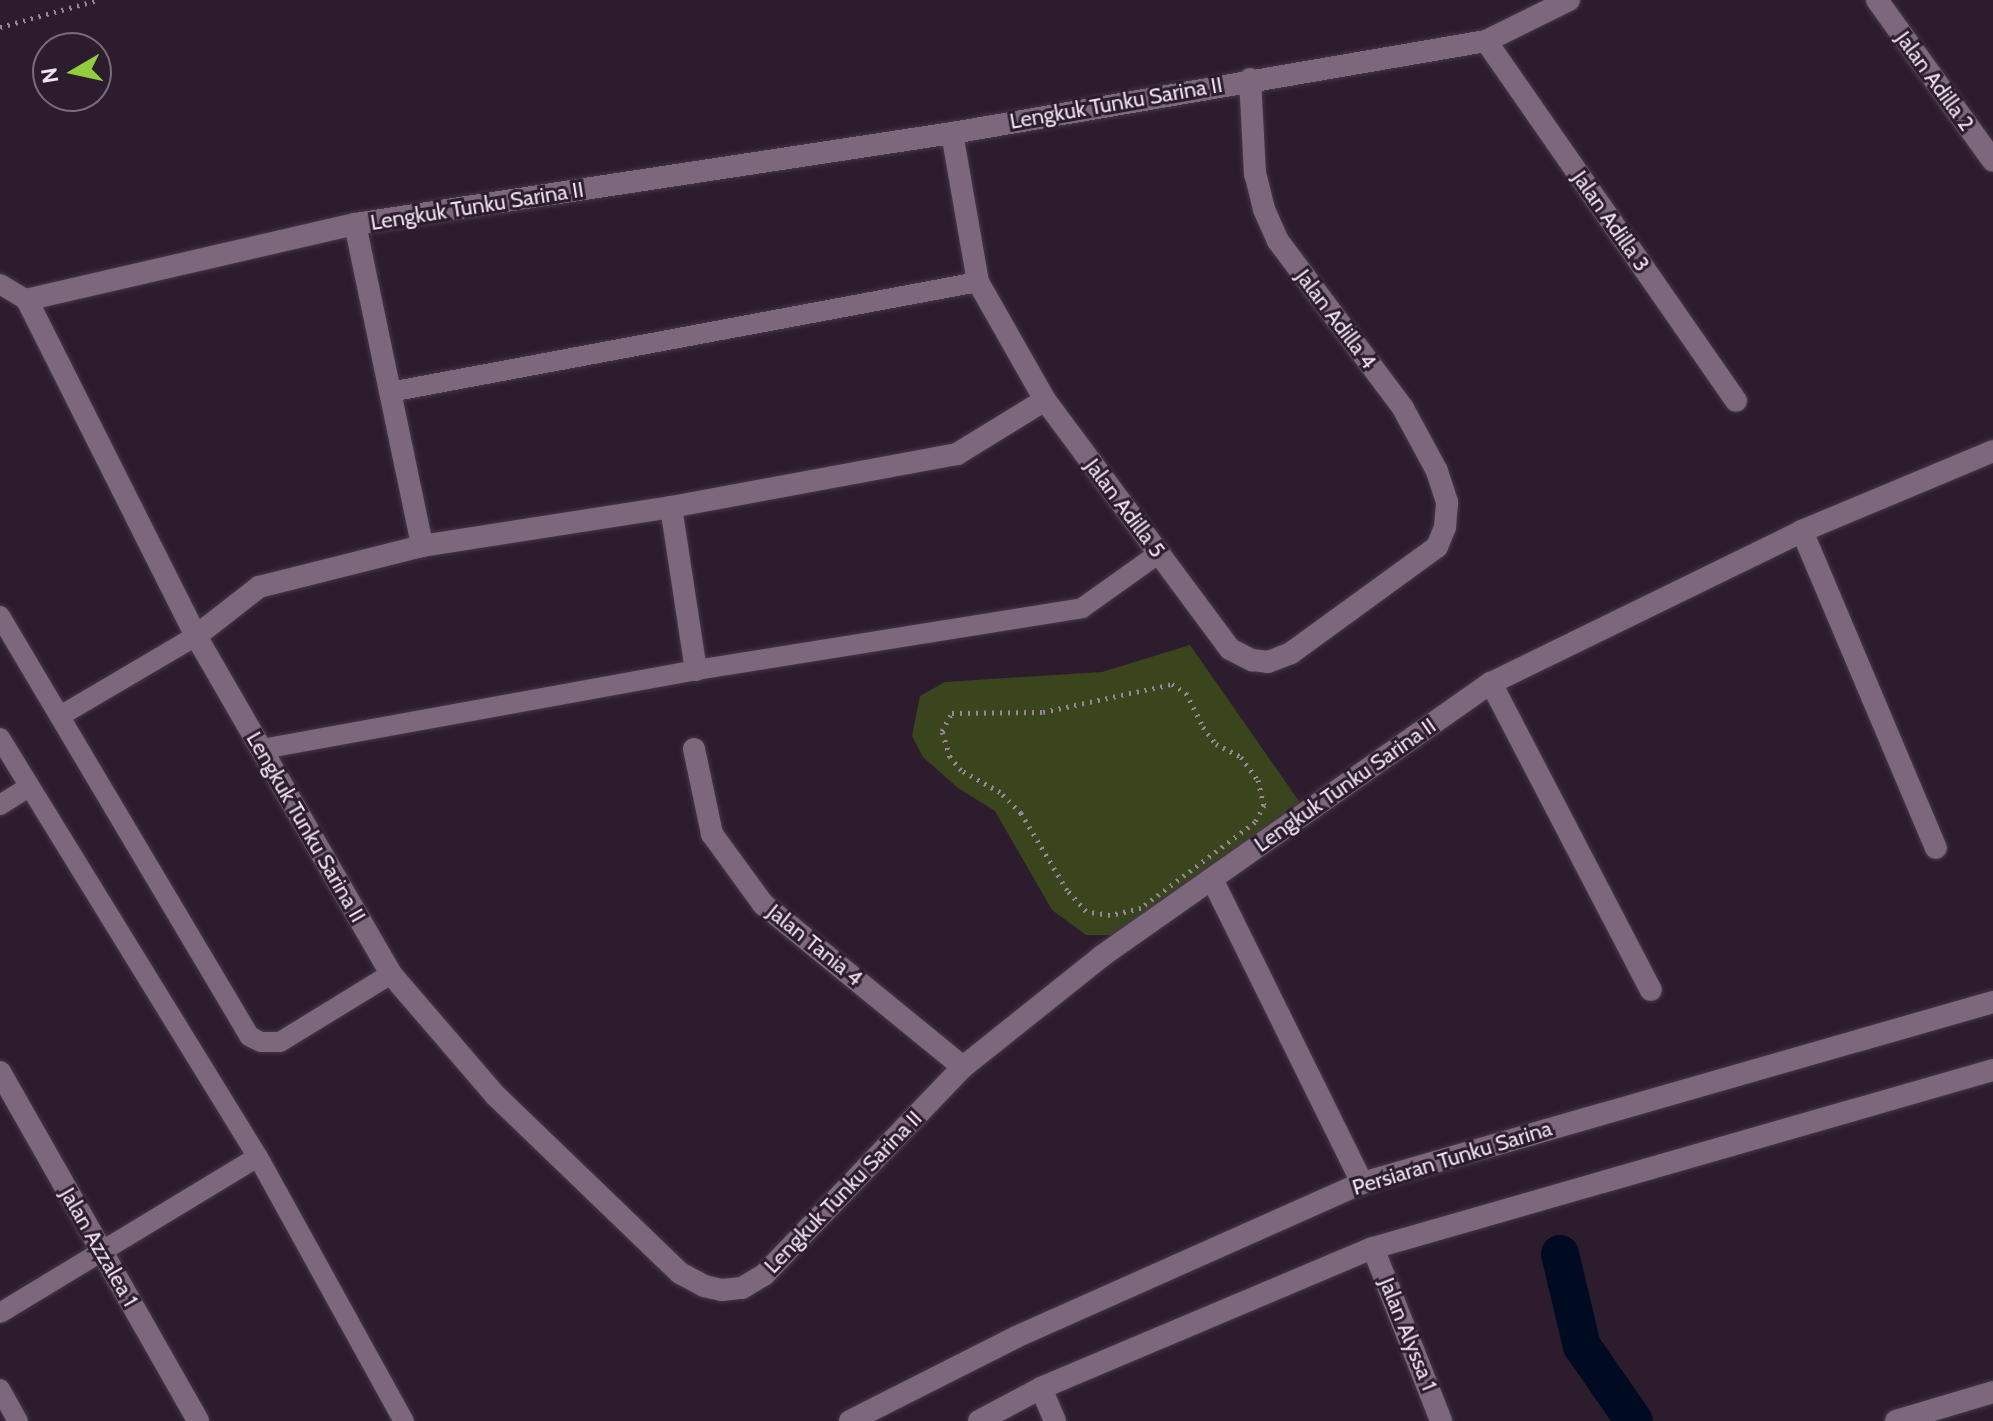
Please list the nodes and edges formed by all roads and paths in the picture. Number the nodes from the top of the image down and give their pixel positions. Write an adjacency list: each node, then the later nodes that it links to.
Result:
1 (98, 0): 4 (path)
2 (1569, 0): 5 (street, Lengkuk Tunku Sarina II)
3 (1877, 0): 8 (street, Jalan Adilla 2)
4 (0, 27)
5 (1486, 41): 6 (street, Lengkuk Tunku Sarina II); 15 (street, Jalan Adilla 3)
6 (1250, 79): 7 (street, Lengkuk Tunku Sarina II); 20 (street, Jalan Adilla 4)
7 (952, 133): 9 (street, Lengkuk Tunku Sarina II); 10 (street, Jalan Adilla 5)
8 (1993, 161)
9 (355, 224): 12 (street, Lengkuk Tunku Sarina II); 13 (street)
10 (978, 282): 13 (lane); 14 (street, Jalan Adilla 5)
11 (0, 284): 12 (lane)
12 (27, 300): 23 (street, Lengkuk Tunku Sarina II)
13 (390, 392): 19 (street)
14 (1045, 400): 17 (street); 21 (street, Jalan Adilla 5)
15 (1736, 401)
16 (1993, 451): 18 (street, Lengkuk Tunku Sarina II)
17 (671, 507): 19 (street); 24 (street)
18 (1802, 531): 25 (street, Lengkuk Tunku Sarina II); 32 (street)
19 (422, 546): 23 (street)
20 (1437, 547): 21 (street, Jalan Adilla 5)
21 (1159, 553): 24 (lane)
22 (0, 616): 26 (lane)
23 (196, 636): 26 (lane); 28 (street, Lengkuk Tunku Sarina II)
24 (696, 670): 28 (lane)
25 (1491, 683): 33 (street, Lengkuk Tunku Sarina II); 36 (street)
26 (60, 716): 35 (lane)
27 (0, 738): 30 (lane)
28 (262, 749): 35 (street, Lengkuk Tunku Sarina II)
29 (694, 749): 38 (street, Jalan Tania 4)
30 (29, 787): 31 (lane); 41 (lane)
31 (0, 805)
32 (1936, 848)
33 (1212, 879): 38 (street, Lengkuk Tunku Sarina II); 42 (street)
34 (1141, 908): 34 (path)
35 (391, 974): 38 (street, Lengkuk Tunku Sarina II)
36 (1651, 990)
37 (1993, 1002): 42 (street, Persiaran Tunku Sarina)
38 (963, 1067)
39 (1993, 1070): 43 (street)
40 (0, 1072): 44 (street, Jalan Azzalea 1)
41 (258, 1157): 44 (lane); 51 (lane)
42 (1362, 1183): 52 (street, Persiaran Tunku Sarina)
43 (1373, 1248): 46 (street); 55 (street, Jalan Alyssa 1)
44 (101, 1252): 45 (lane); 50 (street, Jalan Azzalea 1)
45 (0, 1313)
46 (1041, 1388): 53 (street); 54 (street)
47 (0, 1389): 49 (lane)
48 (1993, 1392): 56 (street)
49 (18, 1421)
50 (198, 1421)
51 (404, 1421)
52 (850, 1421)
53 (979, 1421)
54 (1055, 1421)
55 (1441, 1421)
56 (1896, 1421)

